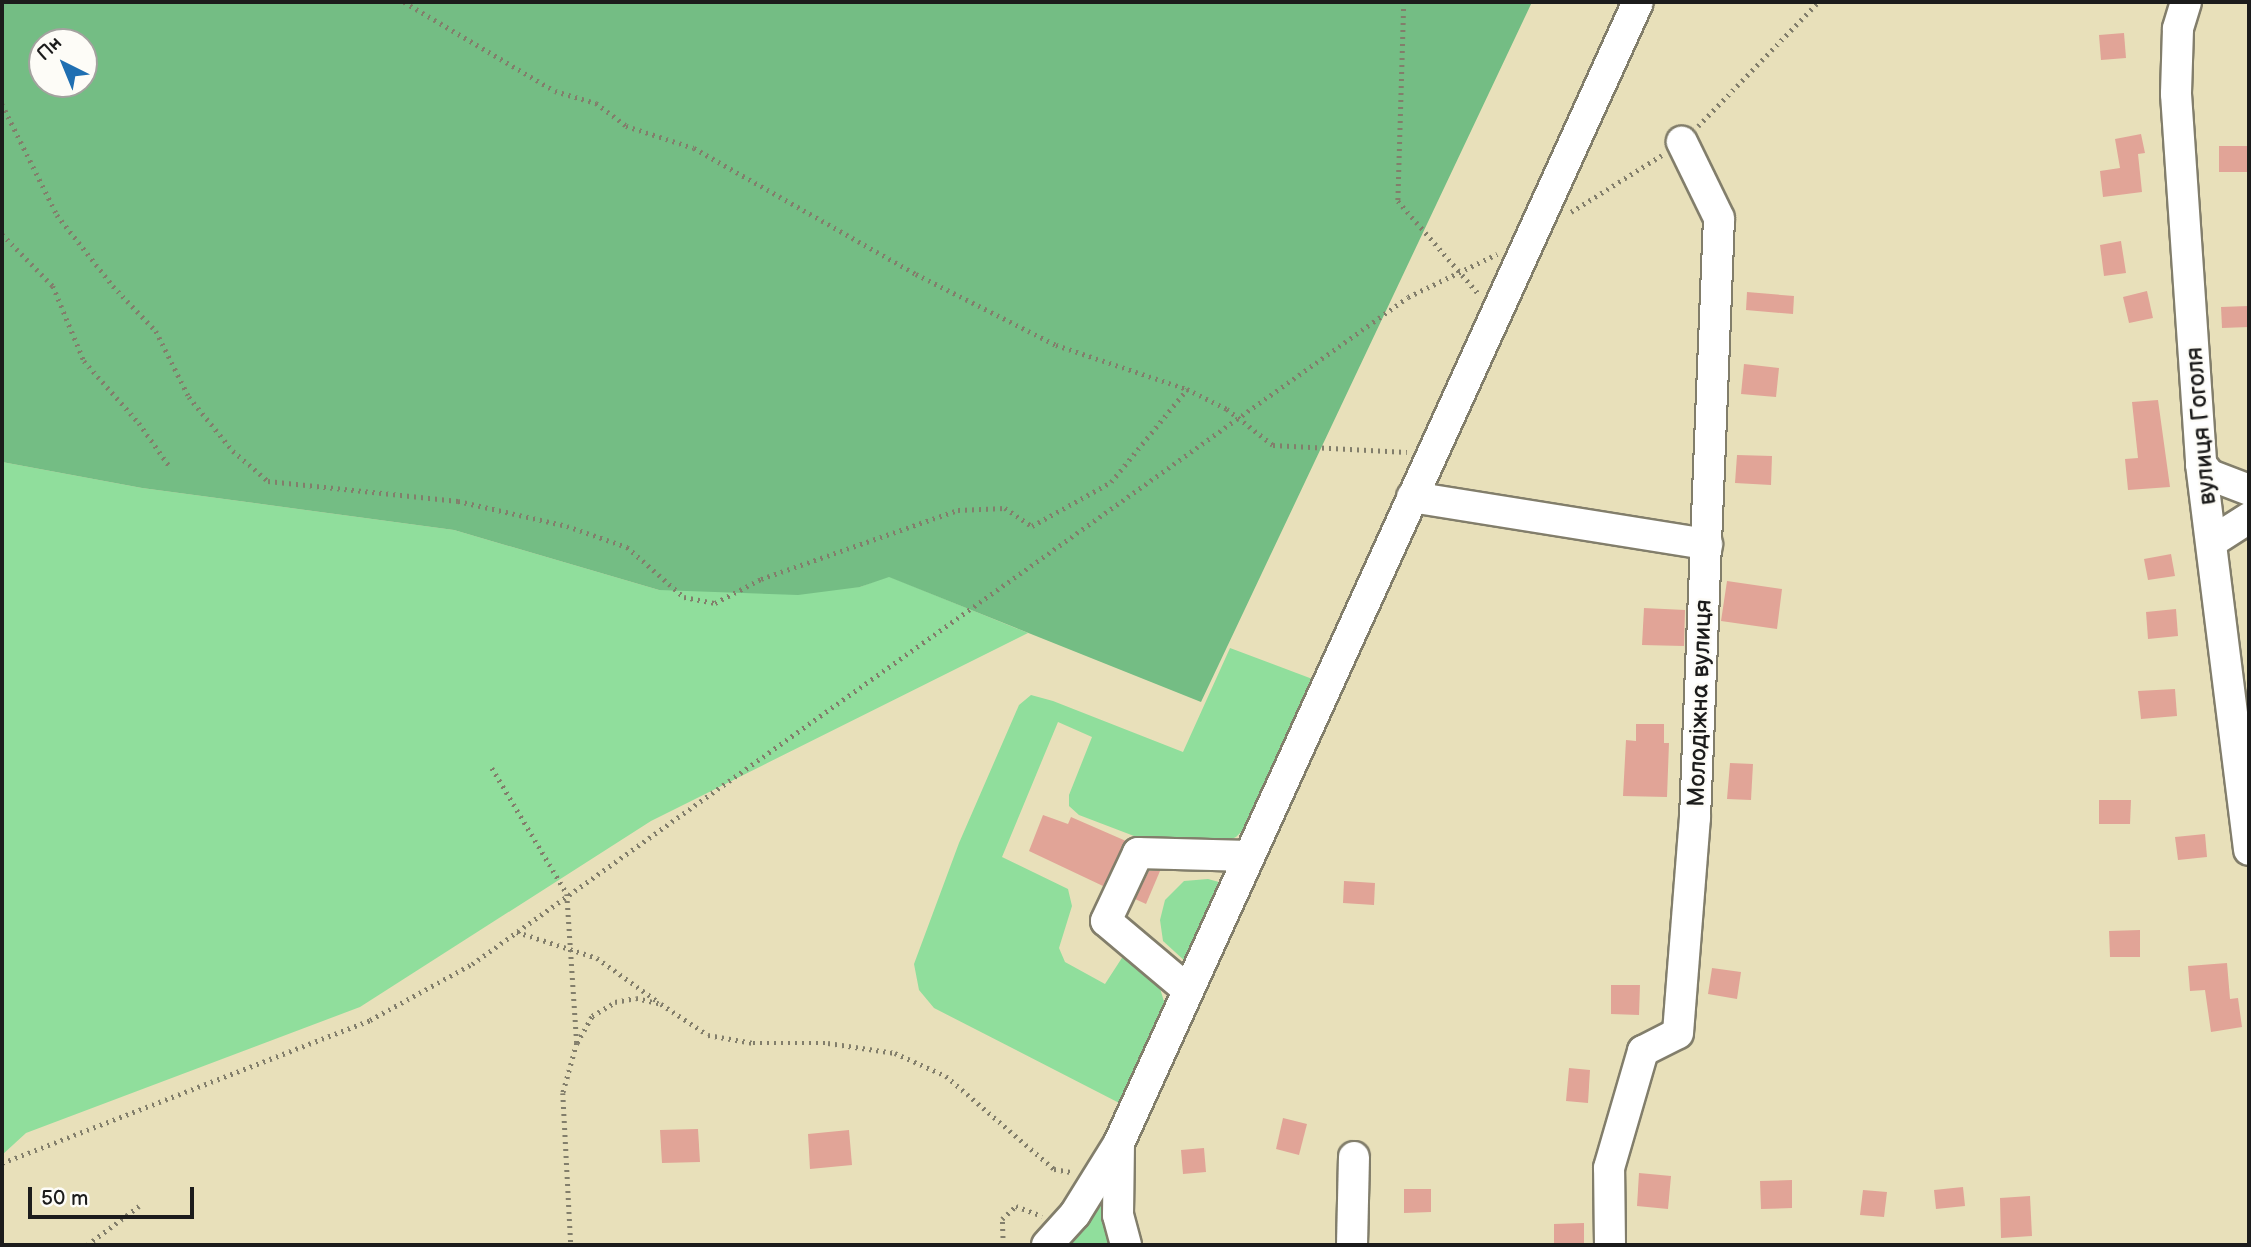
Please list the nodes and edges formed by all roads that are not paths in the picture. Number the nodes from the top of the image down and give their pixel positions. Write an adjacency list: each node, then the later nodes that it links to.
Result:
1 (1637, 2): 6 (street)
2 (2181, 11): 4 (street, вулиця Гоголя)
3 (1682, 142): 9 (street, Молодіжна вулиця)
4 (2201, 464): 5 (street); 8 (street, вулиця Гоголя)
5 (2249, 489)
6 (1412, 497): 9 (street); 11 (street)
7 (2249, 518): 8 (street)
8 (2213, 541): 10 (street, вулиця Гоголя)
9 (1707, 544): 18 (street, Молодіжна вулиця)
10 (2249, 850)
11 (1249, 856): 12 (street); 12 (street)
12 (1188, 990): 13 (street)
13 (1119, 1143): 15 (street); 16 (street)
14 (1354, 1157): 17 (street)
15 (1047, 1245)
16 (1126, 1245)
17 (1352, 1245)
18 (1610, 1245)

